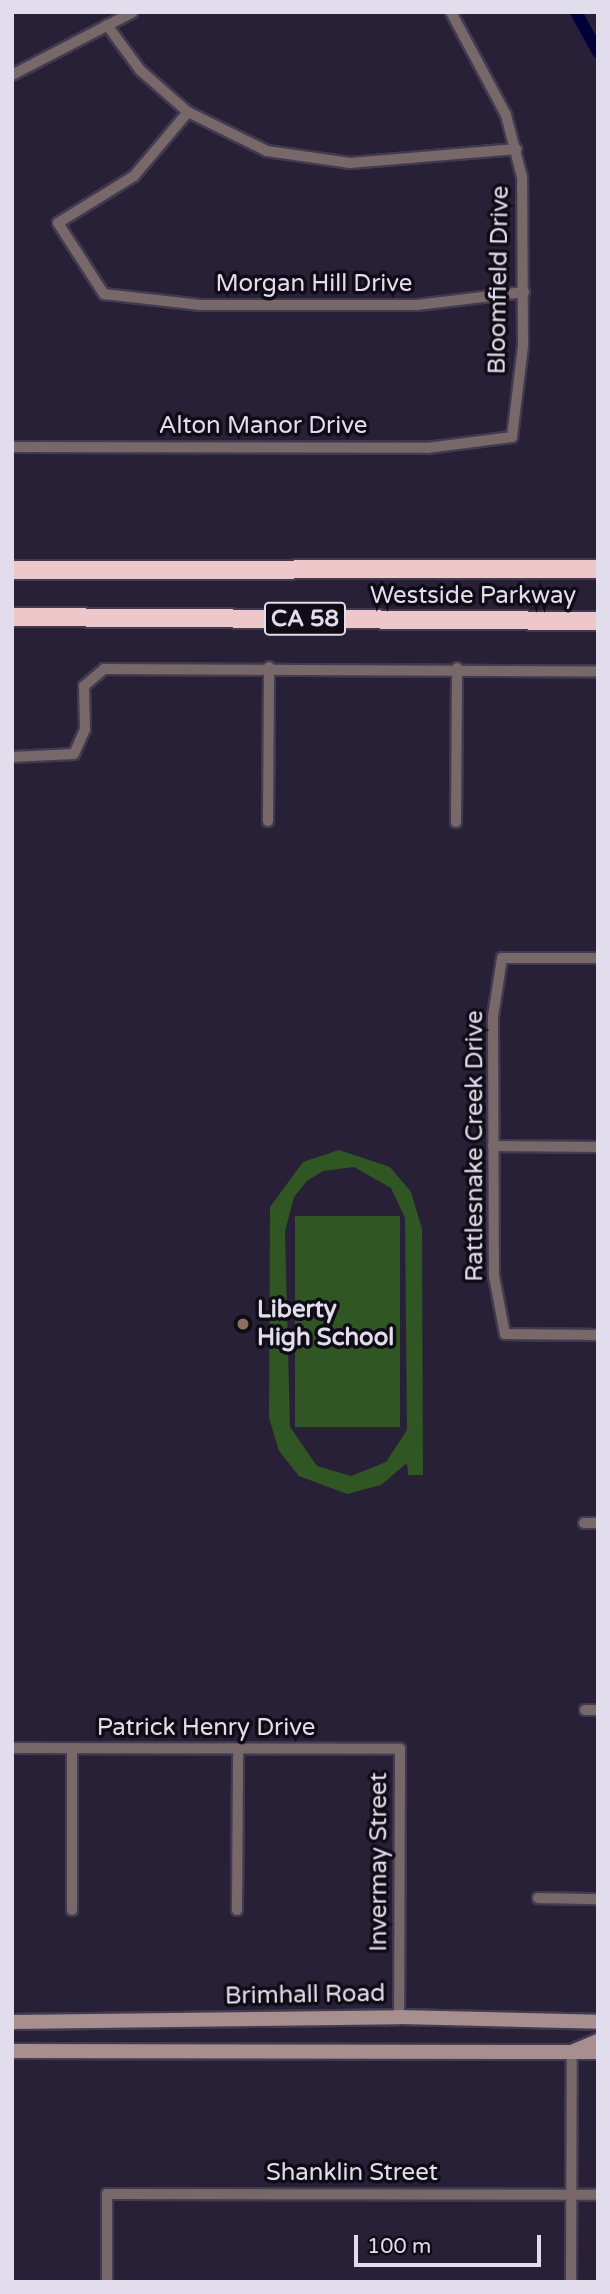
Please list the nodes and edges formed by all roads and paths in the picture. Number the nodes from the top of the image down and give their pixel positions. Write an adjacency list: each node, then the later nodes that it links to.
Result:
1 (133, 12): 3 (street)
2 (451, 12): 6 (street, Bloomfield Drive)
3 (107, 25): 4 (street); 5 (street)
4 (12, 75)
5 (188, 112): 6 (street); 7 (street, Morgan Hill Drive)
6 (516, 149): 7 (street, Bloomfield Drive)
7 (524, 292): 8 (street, Bloomfield Drive)
8 (512, 437): 9 (street, Alton Manor Drive)
9 (12, 447)
10 (598, 569): 11 (highway, Westside Parkway / CA 58)
11 (12, 570)
12 (12, 617): 13 (highway, Westside Parkway / CA 58)
13 (598, 621)
14 (269, 667): 15 (street); 17 (street); 18 (street)
15 (457, 668): 16 (street); 19 (street)
16 (598, 672)
17 (12, 757)
18 (268, 821)
19 (456, 821)
20 (598, 958): 21 (street, Rattlesnake Creek Drive)
21 (493, 1146): 22 (street); 23 (street, Rattlesnake Creek Drive)
22 (598, 1147)
23 (598, 1335)
24 (584, 1522): 25 (street)
25 (598, 1522)
26 (585, 1710): 27 (street)
27 (598, 1710)
28 (12, 1748): 29 (street, Patrick Henry Drive)
29 (72, 1748): 30 (street, Patrick Henry Drive); 34 (street)
30 (237, 1749): 31 (street, Patrick Henry Drive); 35 (street)
31 (400, 1749): 36 (street, Invermay Street)
32 (538, 1898): 33 (street)
33 (598, 1899)
34 (72, 1910)
35 (237, 1910)
36 (399, 2017): 37 (street, Brimhall Road); 38 (street, Brimhall Road)
37 (12, 2022)
38 (598, 2022)
39 (598, 2041): 41 (street)
40 (12, 2051): 41 (street)
41 (572, 2052): 42 (street); 43 (street)
42 (598, 2052)
43 (571, 2195): 44 (street, Shanklin Street); 45 (street, Shanklin Street); 46 (street)
44 (598, 2195)
45 (107, 2282)
46 (571, 2282)

